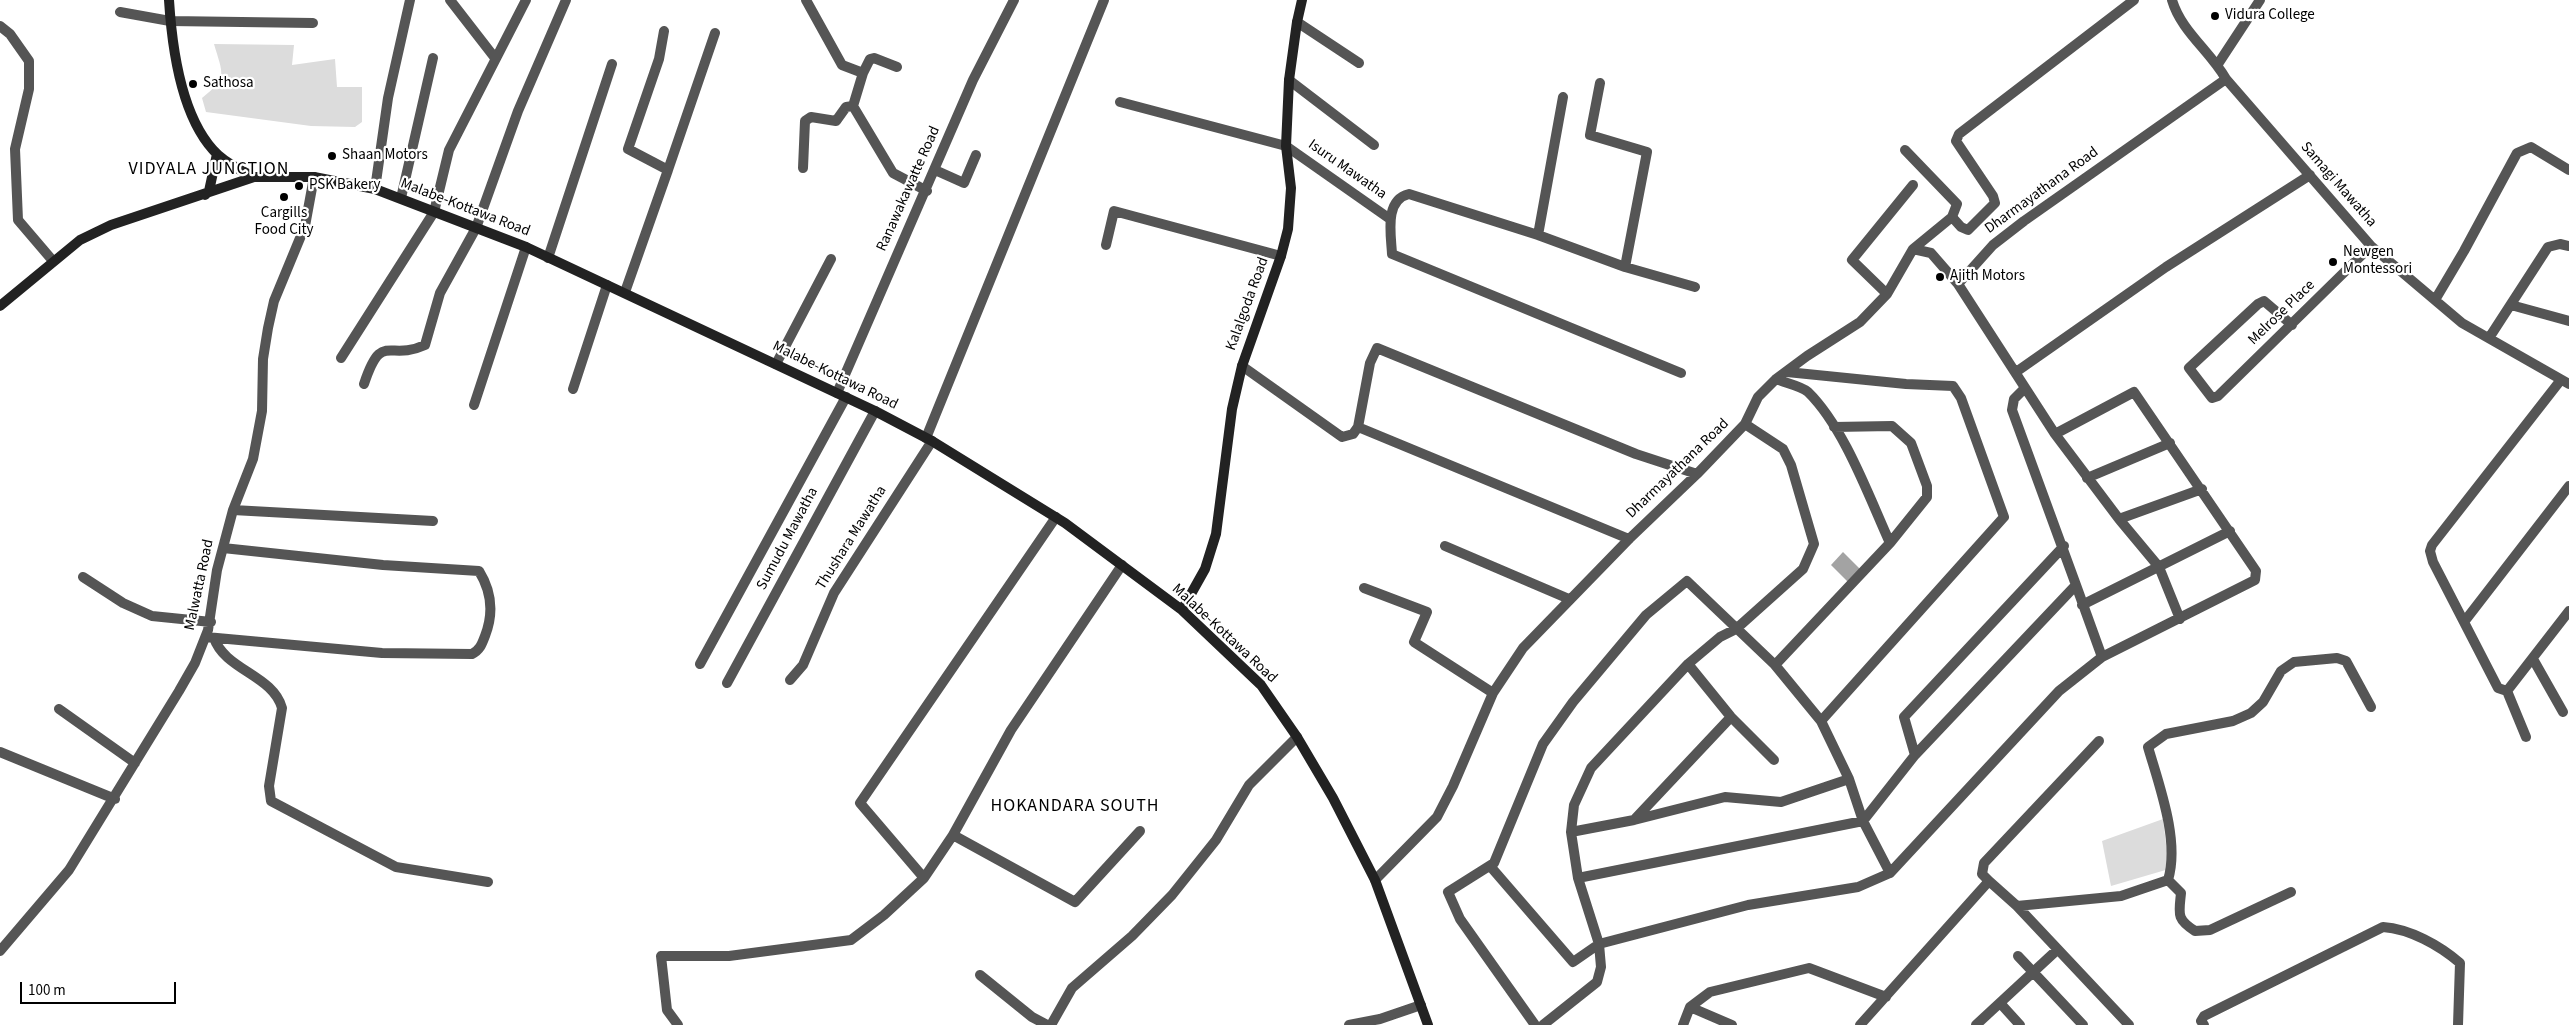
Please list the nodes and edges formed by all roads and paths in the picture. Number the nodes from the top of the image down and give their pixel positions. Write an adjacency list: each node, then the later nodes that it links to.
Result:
1 (168, 0): 14 (main road)
2 (410, 0): 46 (street)
3 (450, 0): 21 (street)
4 (526, 0): 21 (street)
5 (566, 0): 53 (street)
6 (806, 0): 26 (street)
7 (1014, 0): 40 (street, Ranawakawatte Road)
8 (1104, 0): 94 (street, Thushara Mawatha)
9 (1302, 0): 15 (main road, Kalalgoda Road)
10 (2134, 0): 51 (street)
11 (2172, 0): 24 (street, Samagi Mawatha)
12 (2260, 0): 24 (street)
13 (120, 12): 14 (street)
14 (170, 21): 16 (street); 36 (main road)
15 (1297, 22): 22 (street); 28 (main road, Kalalgoda Road)
16 (313, 23)
17 (0, 26): 63 (street)
18 (664, 31): 39 (street)
19 (715, 33): 39 (street)
20 (433, 58): 49 (street)
21 (495, 58): 50 (street)
22 (1359, 63)
23 (612, 64): 61 (street)
24 (2218, 64): 27 (street, Samagi Mawatha)
25 (897, 67): 26 (street)
26 (863, 73): 32 (street)
27 (2226, 79): 42 (street, Samagi Mawatha); 66 (street, Dharmayathana Road)
28 (1289, 80): 33 (street); 34 (main road, Kalalgoda Road)
29 (1600, 83): 64 (street)
30 (1563, 97): 54 (street)
31 (1120, 102): 34 (street)
32 (853, 106): 38 (street); 47 (street)
33 (1374, 145)
34 (1286, 146): 52 (street, Isuru Mawatha); 60 (main road, Kalalgoda Road)
35 (1905, 150): 51 (street)
36 (218, 154): 43 (main road); 48 (main road)
37 (976, 155): 40 (street)
38 (803, 168)
39 (668, 170): 68 (street)
40 (935, 170): 47 (street, Ranawakawatte Road)
41 (2569, 170): 70 (street)
42 (2310, 175): 56 (street, Samagi Mawatha); 80 (street)
43 (254, 177): 44 (main road, Malabe-Kottawa Road); 48 (main road, Malabe-Kottawa Road)
44 (314, 177): 46 (main road, Malabe-Kottawa Road); 100 (street, Malwatta Road)
45 (1913, 185): 69 (street)
46 (375, 189): 49 (main road, Malabe-Kottawa Road)
47 (927, 190): 87 (street, Ranawakawatte Road)
48 (205, 195): 63 (main road, Malabe-Kottawa Road)
49 (401, 198): 50 (main road, Malabe-Kottawa Road)
50 (434, 212): 53 (main road, Malabe-Kottawa Road); 76 (street)
51 (1952, 217): 59 (street)
52 (1390, 219): 54 (street); 81 (street)
53 (476, 228): 58 (main road, Malabe-Kottawa Road); 84 (street)
54 (1538, 235): 64 (street)
55 (1106, 245): 60 (street)
56 (2371, 246): 70 (street, Samagi Mawatha); 74 (street, Melrose Place)
57 (2569, 246): 71 (street)
58 (526, 247): 61 (main road, Malabe-Kottawa Road); 88 (street)
59 (1913, 249): 66 (street); 69 (street, Dharmayathana Road)
60 (1281, 256): 78 (main road, Kalalgoda Road)
61 (548, 258): 65 (main road, Malabe-Kottawa Road)
62 (831, 259): 77 (street)
63 (53, 261): 72 (main road, Malabe-Kottawa Road)
64 (1625, 267): 67 (street)
65 (608, 284): 68 (main road, Malabe-Kottawa Road); 85 (street)
66 (1958, 284): 80 (street)
67 (1696, 287)
68 (625, 292): 77 (main road, Malabe-Kottawa Road)
69 (1887, 294): 79 (street, Dharmayathana Road)
70 (2435, 300): 75 (street, Samagi Mawatha)
71 (2511, 305): 73 (street); 75 (street)
72 (0, 306)
73 (2569, 321)
74 (2292, 324): 74 (street, Melrose Place)
75 (2489, 338): 83 (street, Samagi Mawatha)
76 (341, 358)
77 (776, 364): 87 (main road, Malabe-Kottawa Road)
78 (1242, 366): 91 (street); 117 (main road, Kalalgoda Road)
79 (1787, 372): 82 (street, Dharmayathana Road); 137 (street)
80 (2016, 372): 86 (street)
81 (1681, 373)
82 (1776, 380): 90 (street, Dharmayathana Road); 92 (street)
83 (2565, 382): 121 (street)
84 (364, 384)
85 (572, 389)
86 (2024, 390): 93 (street); 108 (street)
87 (842, 395): 89 (main road, Malabe-Kottawa Road); 126 (street, Ranawakawatte Road)
88 (474, 405)
89 (875, 410): 94 (main road, Malabe-Kottawa Road); 130 (street, Sumudu Mawatha)
90 (1745, 424): 96 (street, Dharmayathana Road); 122 (street)
91 (1358, 427): 96 (street); 105 (street)
92 (1834, 427): 106 (street); 106 (street)
93 (2055, 434): 95 (street); 97 (street)
94 (929, 440): 101 (main road, Malabe-Kottawa Road); 129 (street, Thushara Mawatha)
95 (2170, 443): 97 (street); 99 (street)
96 (1697, 474): 105 (street, Dharmayathana Road)
97 (2087, 478): 102 (street)
98 (2569, 486): 121 (street)
99 (2202, 489): 102 (street); 104 (street)
100 (233, 510): 103 (street); 109 (street, Malwatta Road)
101 (1056, 517): 110 (main road, Malabe-Kottawa Road); 154 (street)
102 (2119, 520): 111 (street)
103 (433, 521)
104 (2230, 531): 111 (street); 119 (street)
105 (1629, 539): 115 (street, Dharmayathana Road)
106 (1890, 543): 128 (street)
107 (1445, 546): 115 (street)
108 (2064, 546): 113 (street); 142 (street)
109 (222, 548): 120 (street, Malwatta Road); 123 (street)
110 (1122, 565): 117 (main road, Malabe-Kottawa Road); 151 (street)
111 (2158, 567): 116 (street); 119 (street)
112 (83, 577): 120 (street)
113 (2076, 584): 116 (street); 142 (street)
114 (1364, 588): 132 (street)
115 (1569, 599): 132 (street, Dharmayathana Road)
116 (2082, 604): 124 (street)
117 (1182, 610): 138 (main road, Malabe-Kottawa Road)
118 (2569, 611): 125 (street)
119 (2180, 619): 124 (street)
120 (210, 622): 123 (street, Malwatta Road)
121 (2464, 622): 131 (street)
122 (1736, 629): 127 (street); 128 (street); 152 (street)
123 (210, 638): 144 (street, Malwatta Road); 159 (street)
124 (2102, 657): 153 (street)
125 (2533, 659): 131 (street); 135 (street)
126 (700, 664)
127 (1688, 664): 136 (street); 150 (street)
128 (1775, 665): 137 (street)
129 (790, 680)
130 (727, 683)
131 (2507, 691): 139 (street)
132 (1493, 693): 156 (street, Dharmayathana Road)
133 (2370, 707): 157 (street)
134 (59, 709): 144 (street)
135 (2563, 712)
136 (1731, 717): 143 (street); 147 (street)
137 (1821, 721): 145 (street)
138 (1297, 737): 156 (main road, Malabe-Kottawa Road); 173 (street)
139 (2526, 737)
140 (2099, 741): 158 (street)
141 (0, 752): 146 (street)
142 (1915, 755): 148 (street)
143 (1774, 760)
144 (135, 763): 146 (street, Malwatta Road)
145 (1849, 779): 147 (street); 148 (street)
146 (114, 799): 164 (street, Malwatta Road)
147 (1634, 820): 150 (street)
148 (1864, 821): 153 (street); 155 (street)
149 (1140, 831): 151 (street)
150 (1571, 832): 155 (street)
151 (953, 835): 154 (street)
152 (1490, 866): 162 (street); 176 (street)
153 (1890, 873): 162 (street)
154 (924, 878): 172 (street)
155 (1578, 878): 162 (street)
156 (1375, 880): 170 (main road, Malabe-Kottawa Road)
157 (2168, 880): 160 (street); 161 (street)
158 (1989, 881): 161 (street); 168 (street)
159 (488, 882)
160 (2291, 892)
161 (2017, 906): 163 (street)
162 (1599, 944): 177 (street)
163 (2057, 950): 166 (street); 184 (street)
164 (0, 951)
165 (2018, 956): 166 (street)
166 (2033, 972): 169 (street); 183 (street)
167 (980, 975): 173 (street)
168 (1886, 997): 171 (street); 180 (street)
169 (2000, 1003): 181 (street); 182 (street)
170 (1421, 1005): 174 (street); 175 (main road, Malabe-Kottawa Road)
171 (1690, 1007): 178 (street); 179 (street)
172 (678, 1025)
173 (1049, 1025)
174 (1350, 1025)
175 (1428, 1025)
176 (1535, 1025)
177 (1542, 1025)
178 (1683, 1025)
179 (1732, 1025)
180 (1860, 1025)
181 (1976, 1025)
182 (2020, 1025)
183 (2083, 1025)
184 (2129, 1025)
185 (2204, 1025): 186 (street)
186 (2458, 1025)

